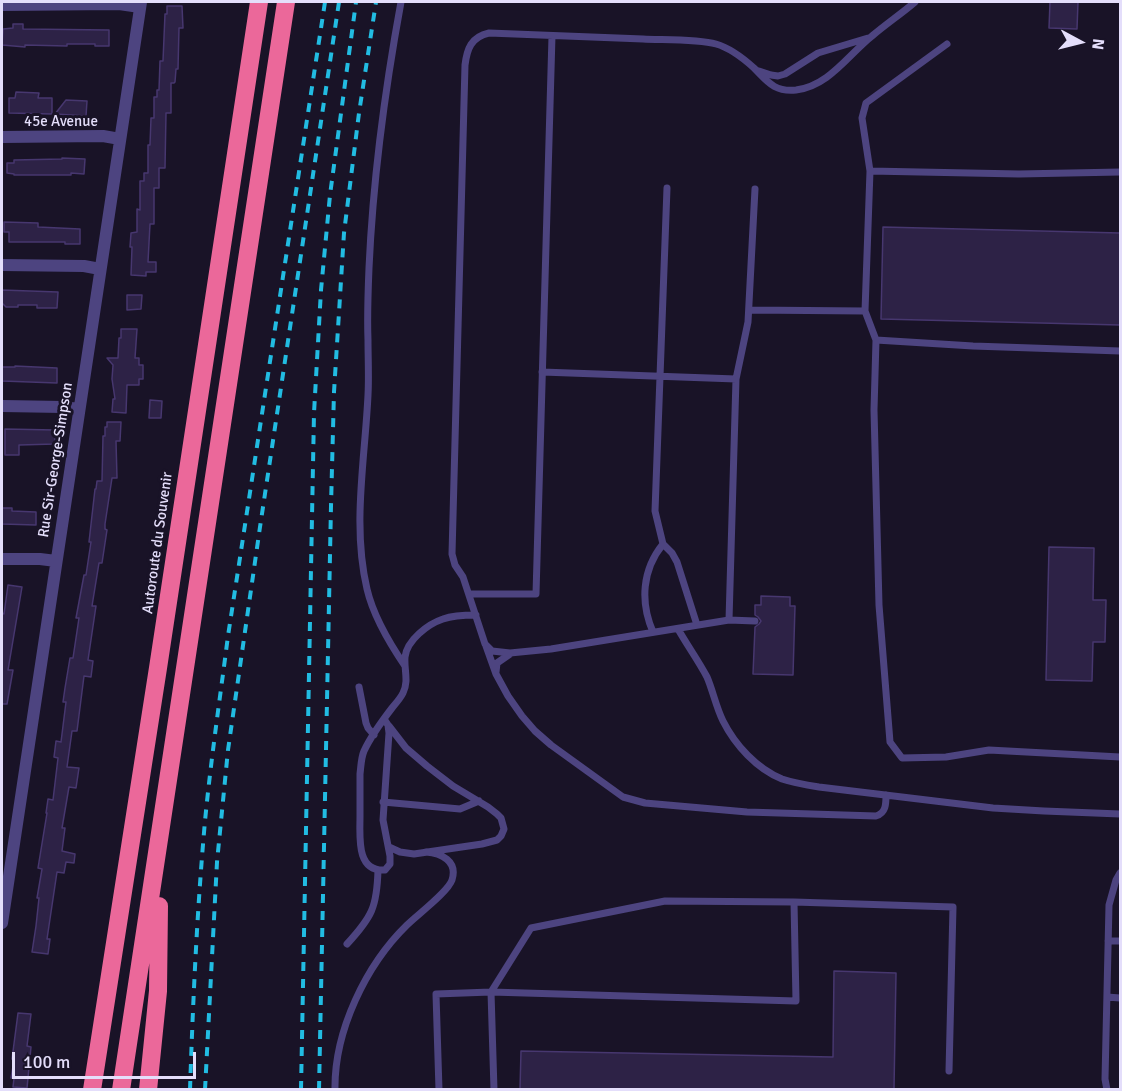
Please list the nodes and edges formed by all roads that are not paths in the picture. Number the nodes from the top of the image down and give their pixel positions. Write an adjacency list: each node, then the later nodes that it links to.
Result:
1 (259, 2): 65 (highway, Autoroute du Souvenir)
2 (286, 2): 50 (highway)
3 (401, 2): 40 (lane)
4 (915, 2): 8 (lane)
5 (141, 4): 6 (street); 12 (street, Rue Sir-George-Simpson)
6 (2, 5)
7 (552, 36): 10 (lane); 23 (lane); 31 (lane)
8 (870, 37): 10 (lane); 10 (lane)
9 (947, 44): 13 (lane)
10 (755, 69)
11 (2, 137): 12 (street, 45e Avenue)
12 (120, 139): 18 (street, Rue Sir-George-Simpson)
13 (870, 171): 14 (lane); 20 (lane)
14 (1120, 172)
15 (667, 188): 24 (lane)
16 (755, 189): 19 (lane)
17 (2, 265): 18 (street)
18 (100, 269): 27 (street, Rue Sir-George-Simpson)
19 (748, 310): 20 (lane); 25 (lane)
20 (865, 311): 21 (lane)
21 (876, 340): 22 (lane); 45 (lane)
22 (1120, 351)
23 (542, 372): 24 (lane); 31 (lane)
24 (659, 376): 25 (lane); 28 (lane)
25 (736, 379): 33 (lane)
26 (2, 406): 27 (street)
27 (79, 409): 30 (street, Rue Sir-George-Simpson)
28 (663, 544): 35 (lane); 37 (lane)
29 (2, 559): 30 (street)
30 (56, 561): 56 (street, Rue Sir-George-Simpson)
31 (469, 594): 32 (lane)
32 (476, 615): 38 (lane); 40 (lane)
33 (729, 620): 34 (lane); 35 (lane)
34 (755, 621)
35 (697, 626): 36 (lane)
36 (678, 629): 37 (lane); 46 (lane)
37 (652, 633): 39 (lane)
38 (485, 644): 39 (lane); 41 (lane)
39 (510, 653): 41 (lane)
40 (405, 666): 43 (lane)
41 (496, 674): 46 (lane)
42 (359, 687): 44 (lane)
43 (386, 722): 44 (lane); 47 (lane); 48 (lane)
44 (374, 735): 53 (lane)
45 (1120, 757)
46 (886, 795): 49 (lane)
47 (479, 801): 48 (lane); 52 (lane)
48 (384, 802): 51 (lane)
49 (1120, 814)
50 (159, 840): 66 (highway); 67 (highway)
51 (389, 847): 52 (lane); 53 (lane)
52 (426, 852): 68 (lane)
53 (378, 870): 59 (lane)
54 (1120, 873): 57 (lane)
55 (794, 902): 60 (lane); 60 (lane); 63 (lane)
56 (2, 923)
57 (1108, 941): 58 (lane); 61 (lane)
58 (1120, 941)
59 (347, 944)
60 (490, 992): 69 (lane); 70 (lane)
61 (1107, 997): 62 (lane); 64 (lane)
62 (1120, 998)
63 (949, 1071)
64 (1105, 1079): 71 (lane); 72 (lane)
65 (92, 1089)
66 (121, 1089)
67 (148, 1089)
68 (335, 1089)
69 (439, 1089)
70 (494, 1089)
71 (1102, 1089)
72 (1107, 1089)

